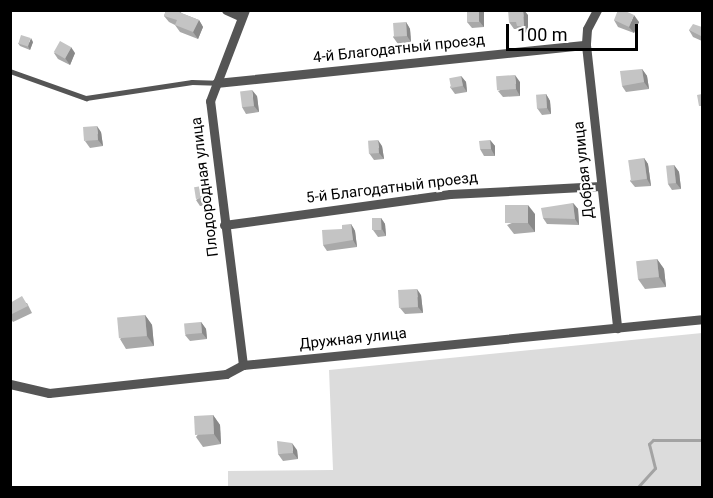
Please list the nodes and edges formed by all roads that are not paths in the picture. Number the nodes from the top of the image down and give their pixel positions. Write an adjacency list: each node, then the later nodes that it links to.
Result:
1 (226, 10): 3 (street)
2 (597, 10): 4 (street, Добрая улица)
3 (243, 14): 6 (street, Плодородная улица)
4 (586, 45): 6 (street, 4-й Благодатный проезд); 7 (street, Добрая улица)
5 (10, 71): 6 (lane)
6 (216, 83): 8 (street, Плодородная улица)
7 (601, 186): 8 (street, 5-й Благодатный проезд); 10 (street, Добрая улица)
8 (224, 225): 11 (street, Плодородная улица)
9 (702, 320): 10 (street, Дружная улица)
10 (617, 328): 11 (street, Дружная улица)
11 (243, 366): 12 (street, Дружная улица)
12 (10, 384)

